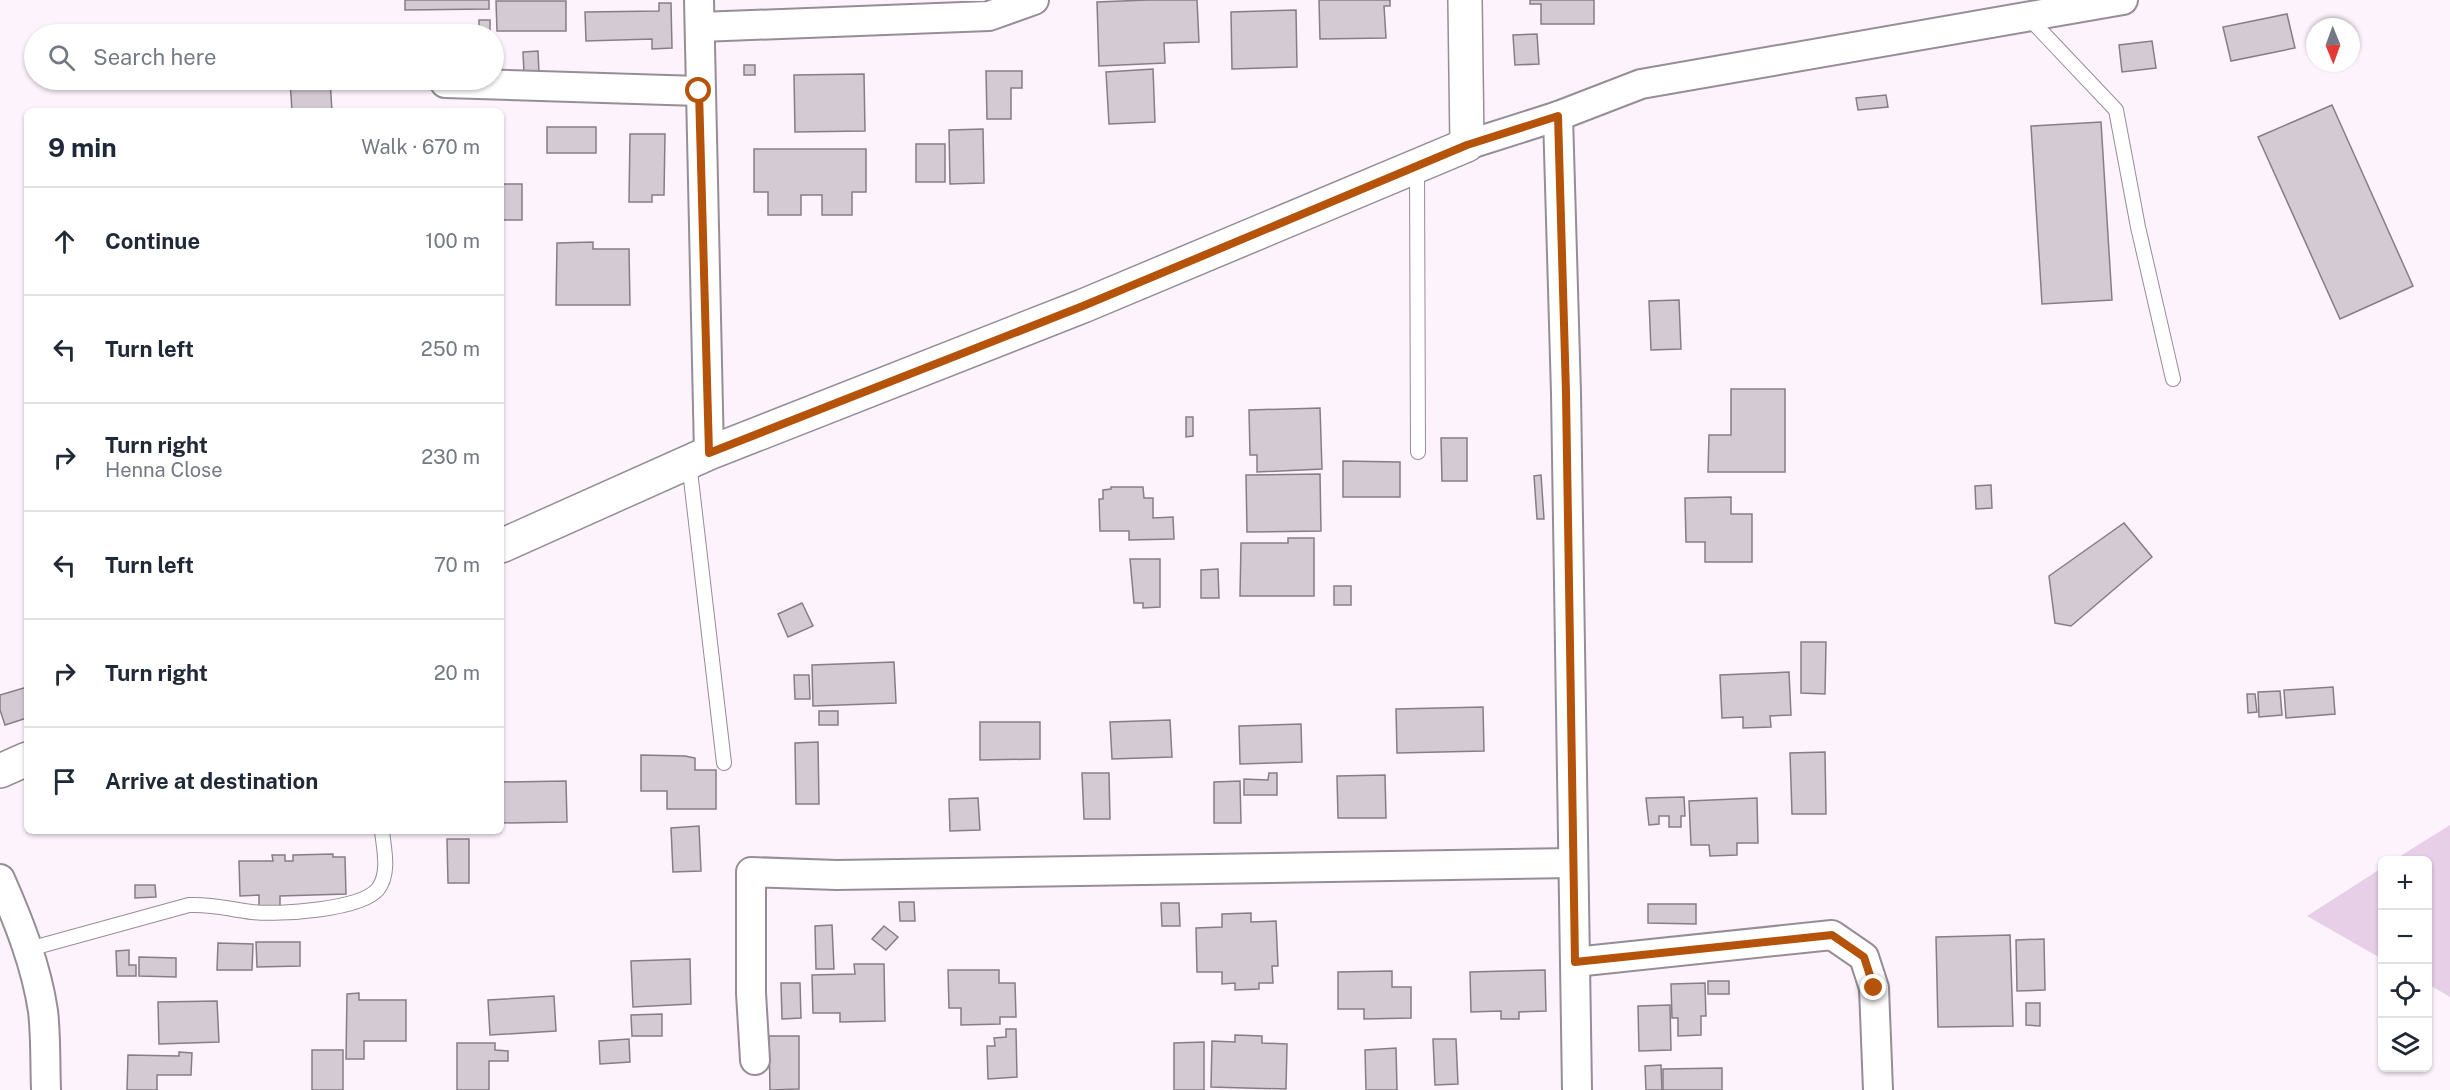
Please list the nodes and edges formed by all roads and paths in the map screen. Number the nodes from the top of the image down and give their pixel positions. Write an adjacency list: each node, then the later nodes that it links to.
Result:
1 (1034, 0): 4 (street)
2 (1465, 0): 9 (street)
3 (2123, 0): 5 (street)
4 (700, 13): 7 (street)
5 (2027, 16): 8 (street); 11 (lane)
6 (504, 85): 7 (street)
7 (699, 91): 13 (street)
8 (1558, 116): 9 (street); 19 (street)
9 (1467, 145): 10 (street)
10 (1417, 167): 12 (lane); 13 (street)
11 (2173, 379)
12 (1418, 452)
13 (699, 458): 14 (street); 16 (lane)
14 (504, 545)
15 (24, 760): 17 (street)
16 (724, 763)
17 (0, 771)
18 (382, 834): 21 (lane)
19 (1574, 863): 22 (street); 23 (street)
20 (0, 879): 21 (street)
21 (29, 949): 24 (street)
22 (1575, 962): 25 (street); 26 (street)
23 (755, 1060)
24 (46, 1090)
25 (1577, 1090)
26 (1878, 1090)

